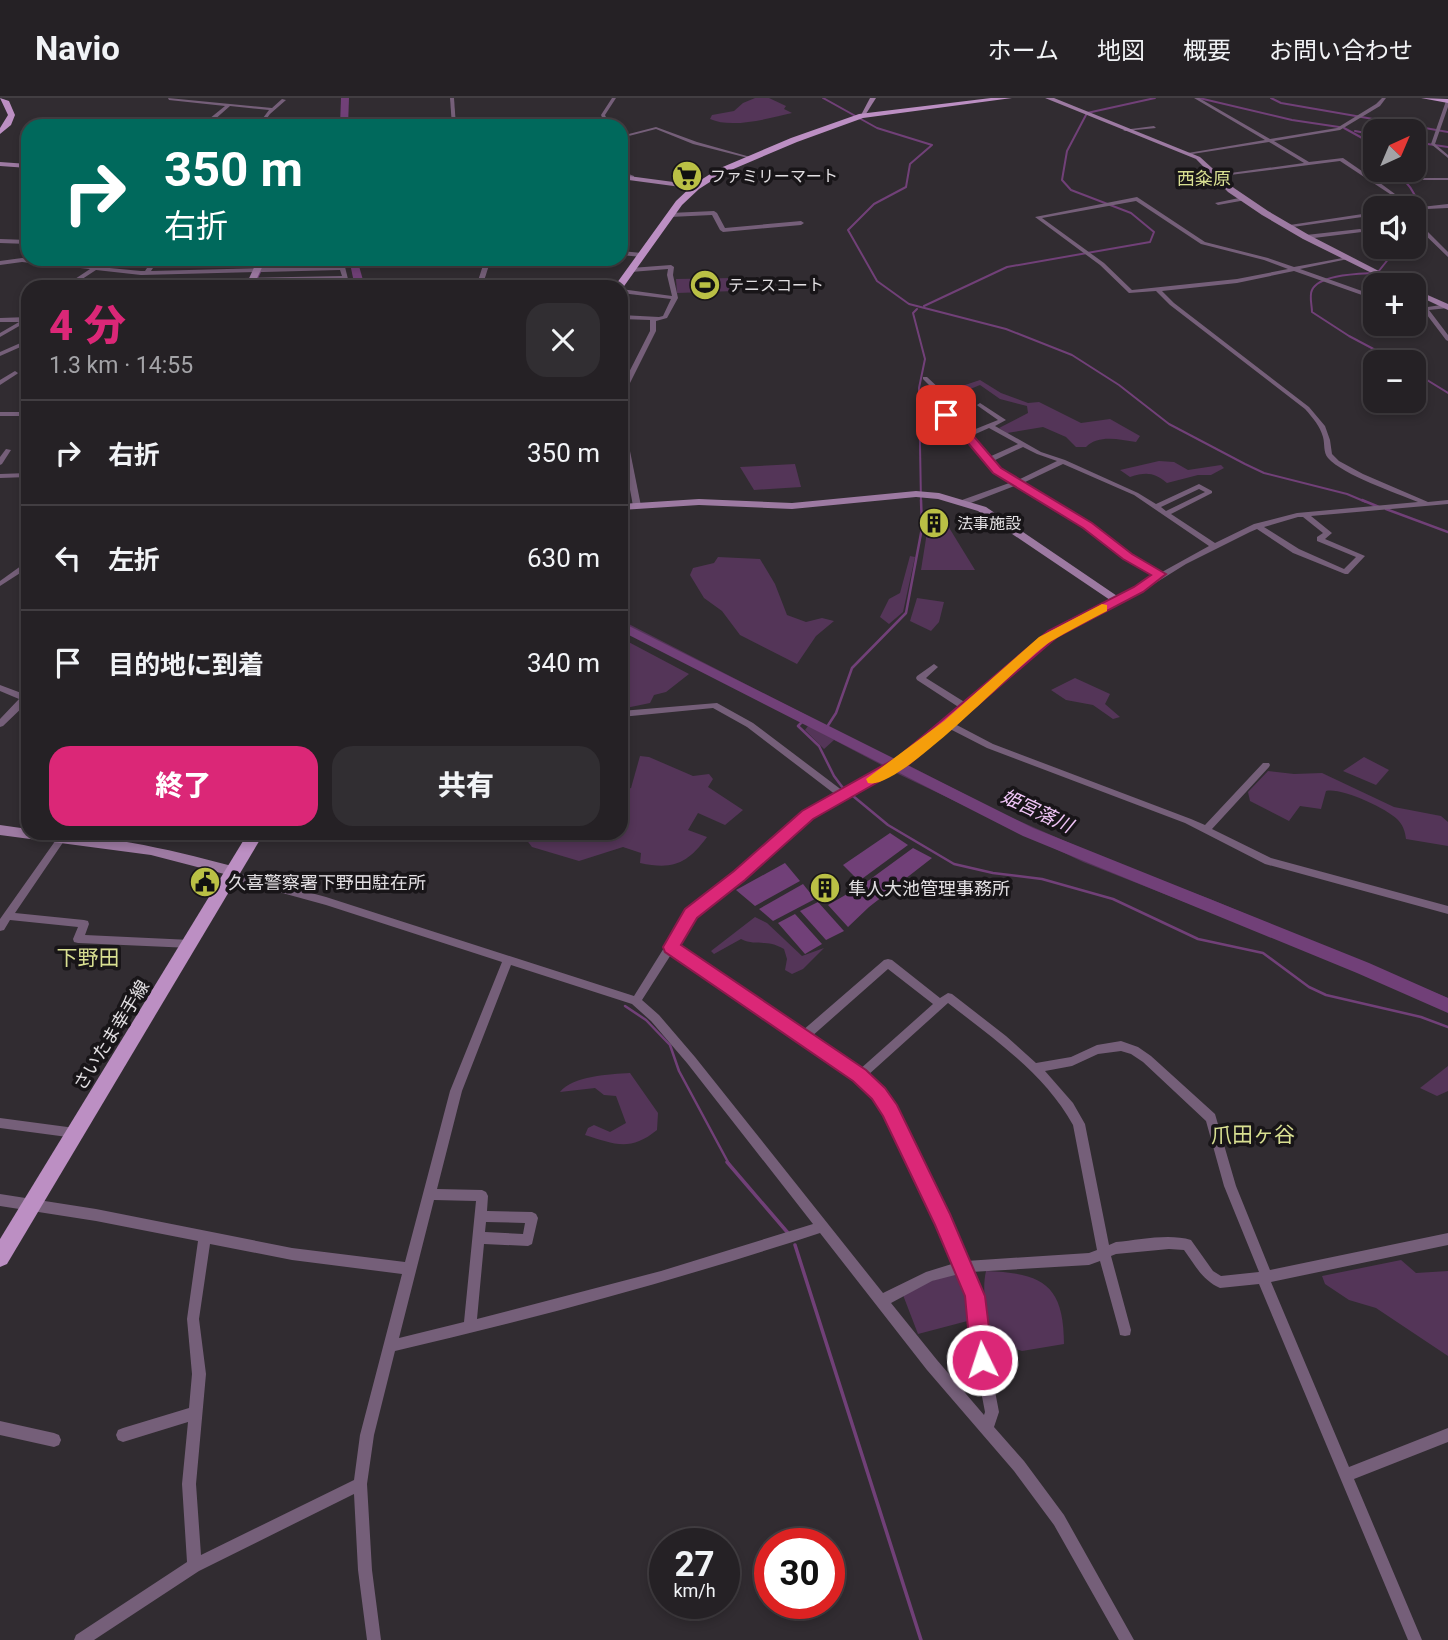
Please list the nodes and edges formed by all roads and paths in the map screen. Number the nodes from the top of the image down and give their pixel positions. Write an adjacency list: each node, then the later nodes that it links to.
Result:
1 (2, 98): 22 (main road)
2 (171, 98): 13 (street)
3 (452, 98): 18 (street)
4 (614, 98): 19 (street)
5 (873, 98): 15 (street)
6 (1008, 98): 15 (main road)
7 (1048, 98): 21 (street)
8 (1196, 98): 26 (street)
9 (1384, 98): 26 (street)
10 (1429, 98): 12 (main road)
11 (284, 100): 14 (street)
12 (1448, 102): 28 (street)
13 (229, 105): 14 (street); 16 (street)
14 (273, 109): 17 (street)
15 (862, 116): 29 (main road)
16 (212, 119)
17 (265, 119)
18 (454, 119)
19 (605, 119)
20 (1154, 127): 21 (street)
21 (1125, 130): 24 (street)
22 (0, 132)
23 (628, 134): 29 (street)
24 (1136, 134): 25 (street); 27 (street)
25 (1116, 136)
26 (1272, 140): 27 (street); 31 (street)
27 (1188, 154): 37 (street)
28 (1448, 157)
29 (751, 158): 44 (main road)
30 (1278, 162): 33 (street)
31 (1308, 162): 33 (street); 35 (street)
32 (0, 164): 34 (street)
33 (1284, 165): 37 (street)
34 (21, 166)
35 (1363, 173)
36 (628, 175): 39 (street)
37 (1216, 176): 47 (street)
38 (628, 177): 39 (street)
39 (632, 177): 44 (street)
40 (1448, 179): 42 (street)
41 (1426, 180): 42 (street)
42 (1436, 180): 45 (street)
43 (1375, 182): 46 (street)
44 (696, 187): 51 (main road)
45 (1448, 188)
46 (1393, 195)
47 (1244, 199): 48 (street); 55 (street)
48 (1218, 203)
49 (1448, 206): 50 (street)
50 (1426, 208)
51 (670, 215): 54 (street); 63 (main road)
52 (1363, 215): 53 (street)
53 (1320, 221): 55 (street); 58 (street)
54 (801, 223)
55 (1286, 226): 59 (street)
56 (1360, 231): 58 (street)
57 (1426, 232): 64 (street)
58 (1342, 235): 59 (street)
59 (1306, 237): 65 (street)
60 (0, 241): 61 (street)
61 (21, 242)
62 (628, 254): 63 (street)
63 (642, 255): 79 (main road)
64 (1448, 255)
65 (1346, 258): 77 (street); 86 (street)
66 (21, 260): 67 (street)
67 (0, 263)
68 (83, 266): 75 (street)
69 (150, 266): 85 (street)
70 (174, 266): 84 (street)
71 (194, 266): 80 (street)
72 (214, 266): 81 (street)
73 (236, 266): 82 (street)
74 (259, 266): 78 (street)
75 (93, 267): 83 (street); 89 (street)
76 (342, 268): 78 (street); 87 (street)
77 (1292, 268): 95 (street); 95 (street); 97 (street)
78 (257, 270): 82 (street); 92 (street)
79 (631, 270): 94 (main road); 99 (street)
80 (191, 271): 81 (street); 84 (street)
81 (211, 271): 82 (street)
82 (233, 271)
83 (105, 272): 85 (street); 90 (street)
84 (170, 272): 85 (street); 91 (street)
85 (144, 273)
86 (1377, 273)
87 (345, 278): 88 (street)
88 (284, 279): 93 (street)
89 (77, 280)
90 (99, 280)
91 (166, 280)
92 (252, 280)
93 (276, 280)
94 (625, 280)
95 (1157, 289): 131 (street)
96 (628, 290): 99 (street)
97 (1363, 293)
98 (1426, 296): 100 (street)
99 (675, 298): 105 (street)
100 (1448, 306): 101 (street)
101 (1426, 310): 108 (street)
102 (628, 318): 105 (street)
103 (0, 320): 104 (street)
104 (21, 320)
105 (653, 320): 113 (street)
106 (21, 323): 107 (street)
107 (0, 334)
108 (1448, 339)
109 (21, 344): 110 (street)
110 (0, 354)
111 (15, 373): 114 (street)
112 (925, 378): 119 (street)
113 (628, 381)
114 (0, 383)
115 (980, 405): 118 (street)
116 (0, 414): 117 (street)
117 (21, 414)
118 (990, 426): 119 (street); 120 (street)
119 (967, 435): 123 (street)
120 (1024, 444): 123 (street); 124 (street)
121 (8, 450): 125 (street)
122 (628, 458): 132 (street)
123 (988, 460): 128 (street)
124 (1063, 461): 128 (street); 134 (street)
125 (0, 463)
126 (21, 476): 127 (street)
127 (0, 477)
128 (1016, 483): 129 (street); 140 (street)
129 (965, 502): 132 (street); 142 (street)
130 (1448, 502): 131 (street)
131 (1429, 504): 136 (street)
132 (637, 506): 133 (street)
133 (628, 507)
134 (1156, 507): 135 (street); 135 (street)
135 (1166, 514): 138 (street)
136 (1305, 515): 137 (street); 137 (street)
137 (1258, 526): 138 (street)
138 (1214, 547): 140 (street)
139 (21, 570): 141 (street)
140 (1160, 574): 142 (street)
141 (0, 584)
142 (1117, 600): 147 (street)
143 (934, 667): 147 (street)
144 (0, 688): 145 (street)
145 (21, 696)
146 (21, 704): 149 (street)
147 (967, 708): 150 (street)
148 (628, 713): 152 (street)
149 (0, 724)
150 (949, 725): 152 (street); 154 (street)
151 (1266, 765): 154 (street)
152 (842, 795): 164 (street)
153 (0, 830): 155 (street)
154 (1206, 830): 160 (street)
155 (21, 833)
156 (60, 840): 161 (street)
157 (69, 840): 159 (street)
158 (252, 840): 159 (main road, さいたま幸手線)
159 (231, 873): 163 (main road, さいたま幸手線); 165 (street)
160 (1448, 910)
161 (8, 916): 162 (street); 163 (street)
162 (0, 927)
163 (191, 944): 172 (main road, さいたま幸手線)
164 (671, 947): 166 (street); 168 (street)
165 (508, 961): 166 (street); 173 (street)
166 (636, 1001): 177 (street)
167 (939, 1003): 168 (street); 169 (street); 170 (street)
168 (802, 1038): 170 (street)
169 (1032, 1068): 181 (street); 185 (street)
170 (859, 1076): 183 (street)
171 (0, 1122): 172 (street)
172 (75, 1133): 175 (main road, さいたま幸手線)
173 (430, 1194): 176 (street); 184 (street)
174 (0, 1200): 175 (street)
175 (32, 1207): 178 (street); 182 (main road, さいたま幸手線)
176 (479, 1216): 179 (street); 179 (street)
177 (822, 1227): 186 (street); 187 (street)
178 (205, 1237): 184 (street); 190 (street)
179 (477, 1238): 187 (street)
180 (1448, 1239): 185 (street)
181 (1104, 1253): 183 (street); 185 (street); 188 (street)
182 (0, 1257)
183 (962, 1267): 186 (street); 191 (street)
184 (410, 1269): 189 (street)
185 (1265, 1278): 196 (street)
186 (883, 1300): 191 (street)
187 (470, 1328): 189 (street)
188 (1125, 1330)
189 (390, 1346): 197 (street)
190 (195, 1413): 194 (street); 198 (street)
191 (987, 1427): 201 (street)
192 (0, 1428): 195 (street)
193 (1448, 1434): 196 (street)
194 (123, 1435)
195 (54, 1440)
196 (1346, 1475): 202 (street)
197 (360, 1484): 198 (street); 200 (street)
198 (194, 1566): 199 (street)
199 (81, 1640)
200 (374, 1640)
201 (1127, 1640)
202 (1415, 1640)

